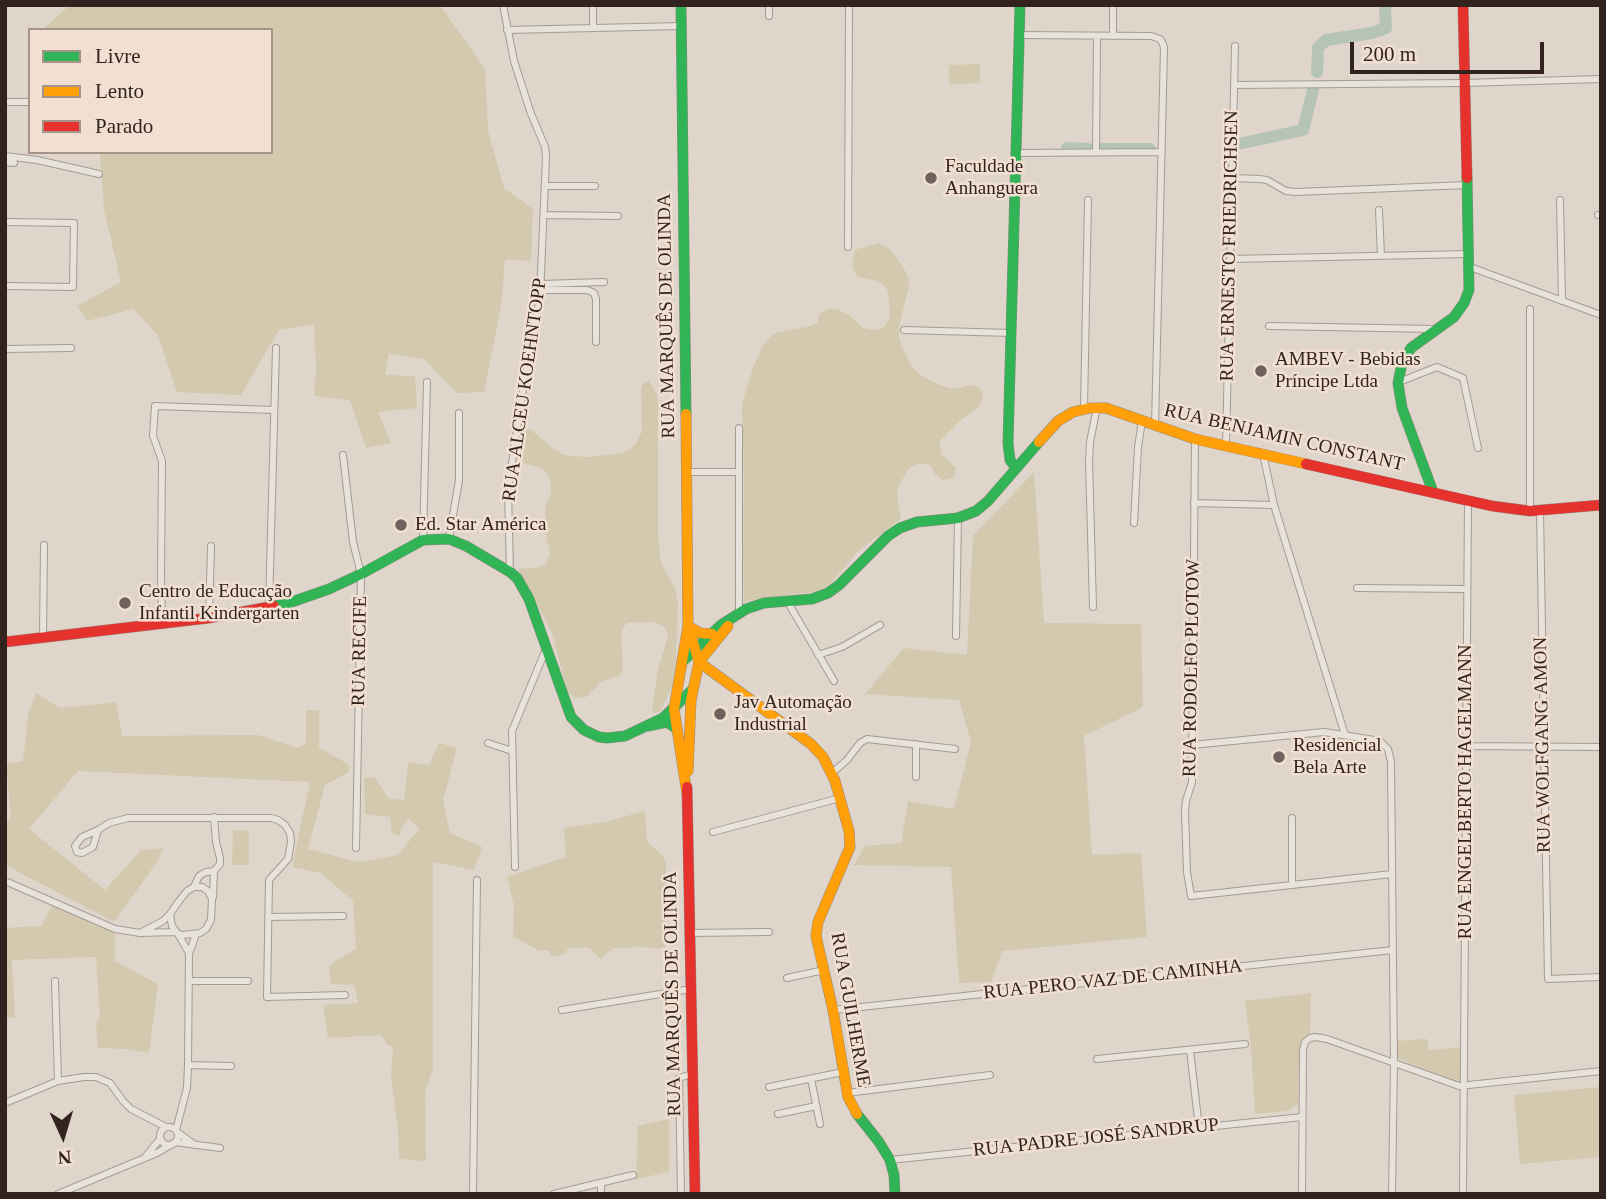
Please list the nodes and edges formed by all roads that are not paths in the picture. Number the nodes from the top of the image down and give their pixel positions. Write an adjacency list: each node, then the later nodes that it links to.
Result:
1 (503, 5): 12 (street, RUA ALCEU KOEHNTOPP)
2 (593, 5): 11 (street)
3 (681, 5): 10 (main road, RUA MARQUÊS DE OLINDA)
4 (769, 5): 9 (street)
5 (849, 5): 39 (street)
6 (1020, 5): 13 (main road)
7 (1113, 5): 15 (street)
8 (1463, 5): 18 (main road)
9 (769, 16)
10 (681, 26): 11 (street); 73 (main road, RUA MARQUÊS DE OLINDA)
11 (593, 28): 12 (street)
12 (507, 30): 30 (street, RUA ALCEU KOEHNTOPP)
13 (1019, 36): 14 (street); 24 (main road)
14 (1097, 36): 15 (street); 22 (street)
15 (1113, 36): 23 (street)
16 (1234, 46): 19 (street, RUA ERNESTO FRIEDRICHSEN)
17 (1601, 79): 18 (street)
18 (1465, 83): 19 (street); 32 (main road)
19 (1234, 85): 29 (street, RUA ERNESTO FRIEDRICHSEN)
20 (5, 102): 21 (street)
21 (28, 102)
22 (1096, 152): 23 (street); 24 (street)
23 (1162, 152): 65 (street)
24 (1016, 153): 53 (main road)
25 (5, 156): 28 (street)
26 (5, 162): 27 (street)
27 (14, 163)
28 (99, 174)
29 (1232, 178): 32 (street); 42 (street, RUA ERNESTO FRIEDRICHSEN)
30 (545, 186): 31 (street); 36 (street, RUA ALCEU KOEHNTOPP)
31 (595, 186)
32 (1467, 186): 40 (main road)
33 (1088, 200): 61 (street)
34 (1560, 200): 47 (street)
35 (1379, 210): 41 (street)
36 (544, 215): 37 (street); 46 (street, RUA ALCEU KOEHNTOPP)
37 (618, 216)
38 (5, 222): 45 (street)
39 (848, 247)
40 (1469, 254): 41 (street); 43 (main road)
41 (1381, 256): 42 (street)
42 (1230, 259): 68 (street, RUA ERNESTO FRIEDRICHSEN)
43 (1470, 267): 47 (street); 51 (main road)
44 (604, 282): 46 (street)
45 (5, 286)
46 (541, 287): 54 (street); 87 (street, RUA ALCEU KOEHNTOPP)
47 (1562, 301): 49 (street)
48 (1530, 309): 80 (street, RUA WOLFGANG AMON)
49 (1601, 315)
50 (1269, 326): 51 (street)
51 (1436, 329): 59 (main road)
52 (904, 330): 53 (street)
53 (1011, 333): 72 (main road)
54 (596, 342)
55 (71, 348): 57 (street)
56 (276, 348): 62 (street)
57 (5, 349)
58 (427, 382): 83 (street)
59 (1398, 383): 69 (street); 75 (main road)
60 (1097, 407): 61 (main road, RUA BENJAMIN CONSTANT); 64 (main road, RUA BENJAMIN CONSTANT); 92 (street)
61 (1084, 409): 72 (main road, RUA BENJAMIN CONSTANT)
62 (274, 410): 93 (street); 96 (street)
63 (459, 413): 84 (street)
64 (1142, 421): 65 (main road, RUA BENJAMIN CONSTANT); 82 (street)
65 (1155, 426): 67 (main road, RUA BENJAMIN CONSTANT)
66 (739, 428): 74 (street)
67 (1195, 439): 68 (main road, RUA BENJAMIN CONSTANT); 77 (street, RUA RODOLFO PLOTOW)
68 (1226, 445): 70 (main road, RUA BENJAMIN CONSTANT)
69 (1478, 448)
70 (1263, 453): 75 (main road, RUA BENJAMIN CONSTANT); 78 (street)
71 (343, 456): 88 (street, RUA RECIFE)
72 (1016, 468): 81 (main road, RUA BENJAMIN CONSTANT)
73 (686, 472): 74 (street); 98 (main road, RUA MARQUÊS DE OLINDA)
74 (739, 472): 94 (street)
75 (1433, 492): 76 (main road, RUA BENJAMIN CONSTANT)
76 (1468, 500): 80 (main road, RUA BENJAMIN CONSTANT); 90 (street, RUA ENGELBERTO HAGELMANN)
77 (1194, 503): 78 (street); 119 (street, RUA RODOLFO PLOTOW)
78 (1274, 505): 116 (street)
79 (1601, 505): 80 (main road, RUA BENJAMIN CONSTANT)
80 (1535, 511): 121 (street, RUA WOLFGANG AMON)
81 (958, 518): 91 (main road, RUA BENJAMIN CONSTANT); 100 (street)
82 (1134, 523)
83 (423, 540): 84 (main road); 88 (main road)
84 (449, 540): 87 (main road)
85 (44, 545): 101 (street)
86 (211, 546): 95 (street)
87 (510, 572): 103 (main road)
88 (361, 574): 93 (main road); 135 (street, RUA RECIFE)
89 (1357, 588): 90 (street)
90 (1467, 589): 120 (street, RUA ENGELBERTO HAGELMANN)
91 (786, 601): 94 (main road, RUA BENJAMIN CONSTANT); 105 (street)
92 (1093, 607)
93 (270, 608): 95 (main road)
94 (739, 612): 99 (main road, RUA BENJAMIN CONSTANT); 107 (main road)
95 (209, 618): 96 (main road)
96 (162, 624): 101 (main road)
97 (880, 625): 105 (street)
98 (688, 626): 99 (main road); 104 (main road, RUA MARQUÊS DE OLINDA); 106 (main road, RUA MARQUÊS DE OLINDA)
99 (712, 634): 104 (main road, RUA BENJAMIN CONSTANT)
100 (956, 636)
101 (43, 638): 102 (main road)
102 (5, 642)
103 (547, 648): 114 (main road); 124 (street)
104 (696, 650): 106 (main road, RUA BENJAMIN CONSTANT); 107 (main road, RUA MARQUÊS DE OLINDA)
105 (818, 655): 110 (street)
106 (682, 662): 107 (main road); 111 (main road, RUA MARQUÊS DE OLINDA)
107 (699, 662): 108 (main road, RUA GUILHERME); 109 (main road, RUA MARQUÊS DE OLINDA)
108 (715, 674): 109 (main road); 125 (main road, RUA GUILHERME)
109 (697, 676): 112 (main road, RUA MARQUÊS DE OLINDA)
110 (834, 681)
111 (677, 689): 112 (main road); 113 (main road, RUA MARQUÊS DE OLINDA); 114 (main road)
112 (693, 689): 113 (main road); 127 (main road, RUA MARQUÊS DE OLINDA)
113 (674, 709): 114 (main road); 115 (main road, RUA MARQUÊS DE OLINDA)
114 (648, 726): 115 (main road)
115 (677, 729): 127 (main road, RUA MARQUÊS DE OLINDA)
116 (1345, 735): 119 (street); 138 (street)
117 (488, 743): 124 (street)
118 (916, 744): 123 (street); 125 (street); 126 (street)
119 (1192, 745): 141 (street, RUA RODOLFO PLOTOW)
120 (1466, 746): 121 (street); 176 (street, RUA ENGELBERTO HAGELMANN)
121 (1543, 746): 122 (street); 155 (street, RUA WOLFGANG AMON)
122 (1601, 747)
123 (955, 749)
124 (512, 751): 136 (street)
125 (832, 773): 128 (main road, RUA GUILHERME)
126 (916, 777)
127 (687, 794): 150 (main road, RUA MARQUÊS DE OLINDA)
128 (840, 798): 132 (street); 154 (main road, RUA GUILHERME)
129 (214, 817): 131 (street); 137 (street); 146 (street)
130 (1292, 818): 141 (street)
131 (97, 831): 133 (street); 134 (street)
132 (713, 832)
133 (79, 840): 134 (street); 134 (street)
134 (93, 847)
135 (356, 848)
136 (516, 867)
137 (214, 871): 142 (street); 143 (street)
138 (1392, 874): 141 (street); 152 (street)
139 (477, 880): 197 (street)
140 (5, 881): 148 (street)
141 (1292, 885)
142 (194, 887): 143 (street); 144 (street)
143 (212, 899): 151 (street)
144 (170, 914): 148 (street); 149 (street)
145 (343, 916): 146 (street)
146 (268, 917): 161 (street)
147 (769, 932): 150 (street)
148 (140, 933): 149 (street)
149 (177, 933): 151 (street); 153 (street)
150 (690, 933): 160 (main road, RUA MARQUÊS DE OLINDA)
151 (196, 934): 153 (street)
152 (1393, 950): 163 (street, RUA PERO VAZ DE CAMINHA); 167 (street)
153 (189, 954): 158 (street)
154 (824, 970): 156 (street); 163 (main road, RUA GUILHERME)
155 (1601, 977)
156 (786, 978)
157 (55, 981): 175 (street)
158 (189, 981): 159 (street); 168 (street)
159 (248, 981)
160 (691, 989): 162 (street); 172 (main road, RUA MARQUÊS DE OLINDA)
161 (345, 995)
162 (562, 1010)
163 (833, 1010): 171 (main road, RUA GUILHERME)
164 (1245, 1044): 165 (street)
165 (1190, 1050): 166 (street); 185 (street)
166 (1097, 1059)
167 (1394, 1063): 176 (street); 182 (street); 203 (street)
168 (188, 1065): 169 (street); 186 (street)
169 (231, 1066)
170 (1601, 1071): 176 (street)
171 (843, 1072): 174 (street); 178 (main road, RUA GUILHERME)
172 (692, 1074): 199 (street); 200 (main road, RUA MARQUÊS DE OLINDA)
173 (990, 1075): 178 (street)
174 (811, 1079): 177 (street); 180 (street)
175 (58, 1081): 179 (street); 183 (street)
176 (1465, 1085): 204 (street, RUA ENGELBERTO HAGELMANN)
177 (769, 1087)
178 (847, 1093): 192 (main road, RUA GUILHERME)
179 (5, 1103)
180 (816, 1106): 181 (street); 184 (street)
181 (778, 1114)
182 (1302, 1117): 185 (street, RUA PADRE JOSÉ SANDRUP); 202 (street)
183 (148, 1119): 186 (street); 187 (street)
184 (820, 1124)
185 (1199, 1128): 192 (street, RUA PADRE JOSÉ SANDRUP)
186 (172, 1129): 187 (street); 188 (street); 189 (street)
187 (160, 1136): 188 (street); 191 (street)
188 (173, 1143): 189 (street); 191 (street)
189 (197, 1146): 190 (street)
190 (220, 1147)
191 (144, 1158): 196 (street)
192 (890, 1160): 201 (main road, RUA GUILHERME)
193 (633, 1175): 194 (street)
194 (600, 1183): 195 (street); 198 (street)
195 (601, 1193)
196 (58, 1194)
197 (473, 1194)
198 (554, 1194)
199 (681, 1194)
200 (695, 1194)
201 (895, 1194)
202 (1302, 1194)
203 (1392, 1194)
204 (1464, 1194)

